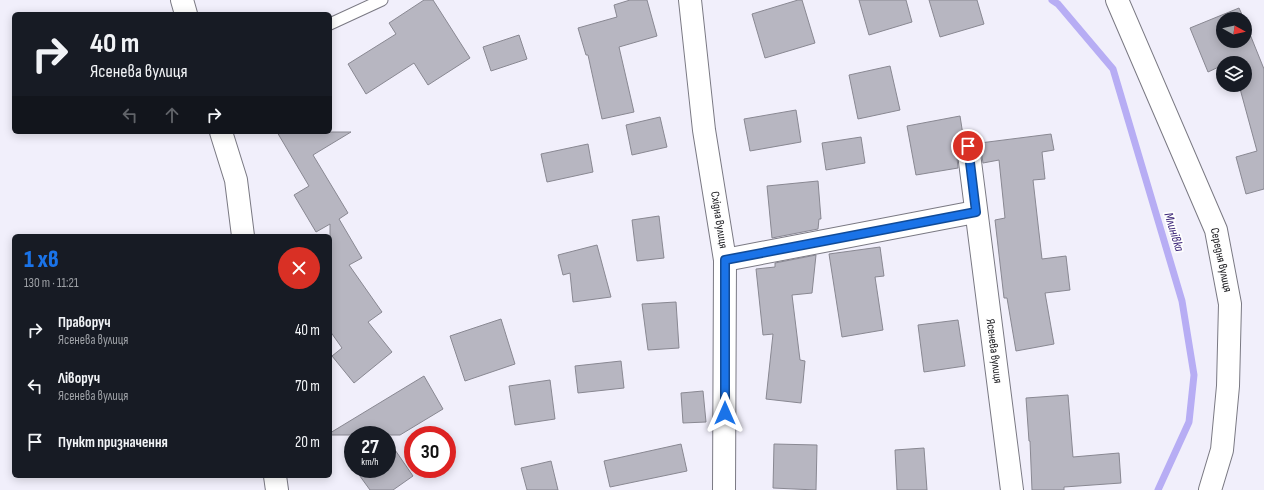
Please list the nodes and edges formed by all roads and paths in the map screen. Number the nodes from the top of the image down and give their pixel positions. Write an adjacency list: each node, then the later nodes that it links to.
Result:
1 (182, 0): 5 (street)
2 (382, 0): 6 (lane)
3 (690, 0): 11 (street, Східна вулиця)
4 (1117, 0): 16 (street, Середня вулиця)
5 (185, 12)
6 (332, 23)
7 (222, 134): 10 (street)
8 (968, 146): 9 (street, Ясенева вулиця)
9 (976, 212): 11 (street); 15 (street, Ясенева вулиця)
10 (243, 234)
11 (725, 260): 14 (street, Східна вулиця)
12 (275, 478): 13 (street)
13 (277, 490)
14 (724, 490)
15 (1012, 490)
16 (1210, 490)

